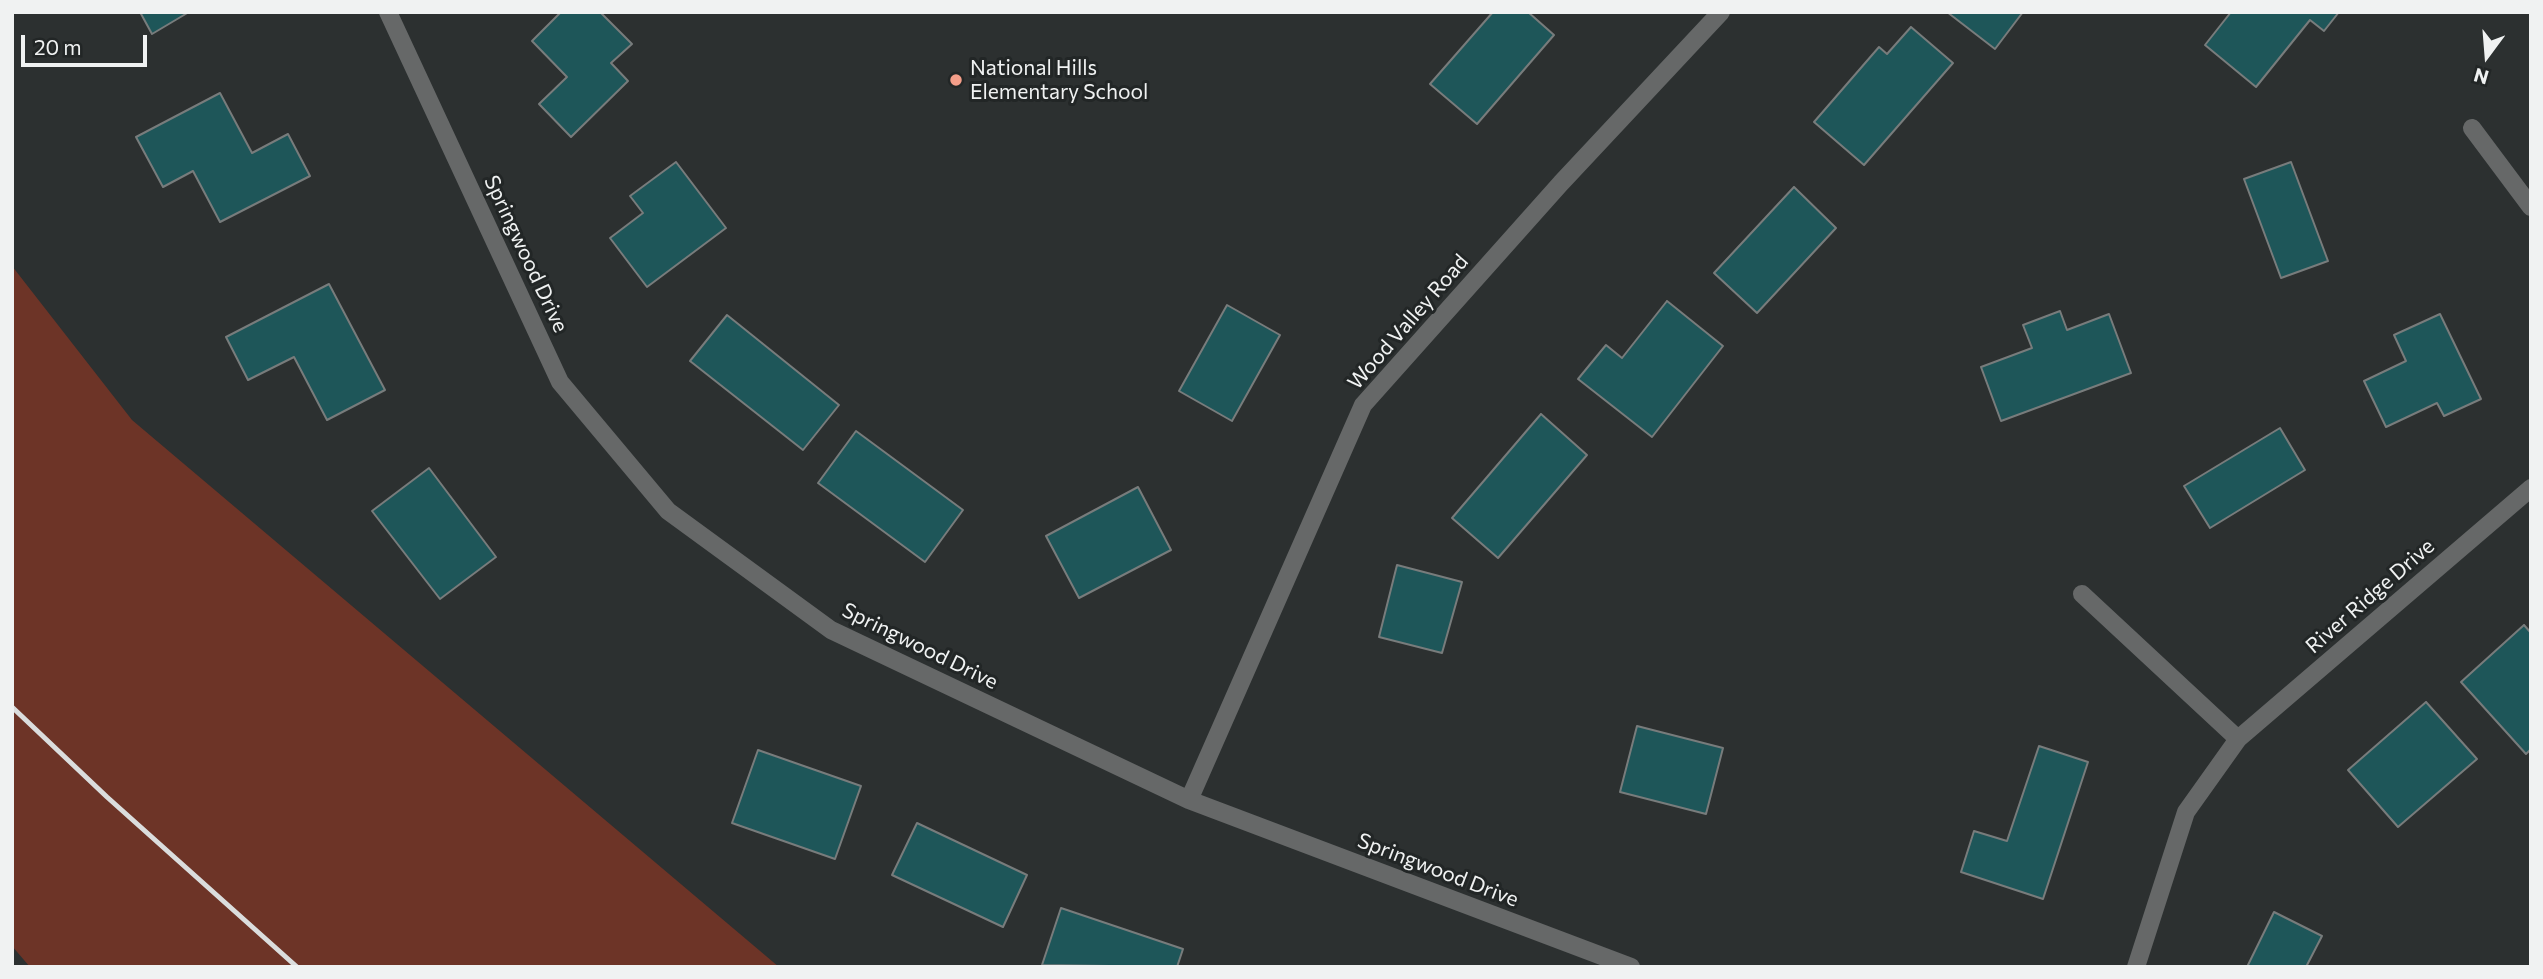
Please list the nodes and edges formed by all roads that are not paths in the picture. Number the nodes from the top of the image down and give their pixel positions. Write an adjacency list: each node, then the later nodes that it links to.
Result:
1 (388, 12): 8 (street, Springwood Drive)
2 (1721, 12): 8 (street, Wood Valley Road)
3 (2472, 128): 4 (street)
4 (2531, 207)
5 (2531, 488): 7 (street, River Ridge Drive)
6 (2082, 594): 7 (street)
7 (2238, 739): 10 (street, River Ridge Drive)
8 (1189, 800): 9 (street, Springwood Drive)
9 (1631, 967)
10 (2136, 967)

